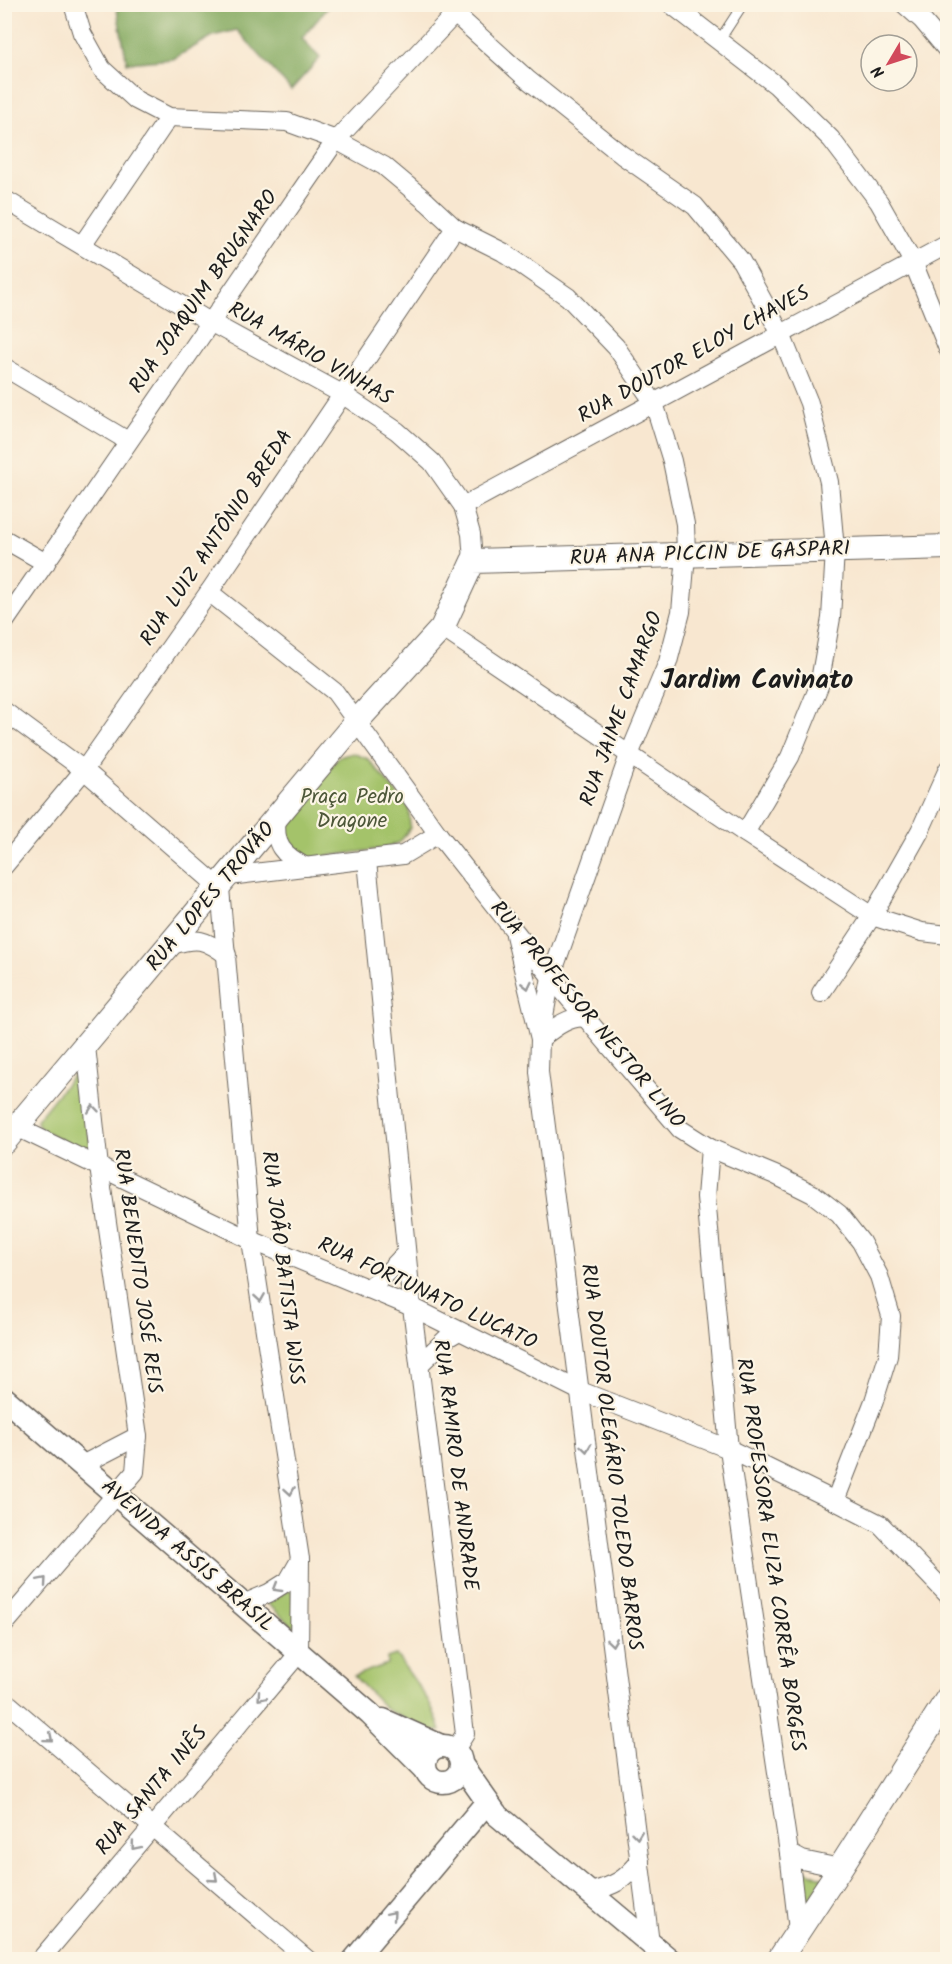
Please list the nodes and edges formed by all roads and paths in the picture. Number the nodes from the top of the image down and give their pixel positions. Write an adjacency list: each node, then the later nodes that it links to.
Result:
1 (73, 4): 8 (street, RUA JAIME CAMARGO)
2 (671, 4): 6 (street)
3 (743, 4): 6 (lane)
4 (904, 4): 7 (street)
5 (460, 9): 9 (street, RUA JOAQUIM BRUGNARO); 16 (street)
6 (719, 41): 14 (street)
7 (948, 51)
8 (169, 117): 9 (street, RUA JAIME CAMARGO); 13 (street)
9 (336, 140): 11 (street, RUA JAIME CAMARGO); 15 (street, RUA JOAQUIM BRUGNARO)
10 (4, 199): 13 (street, RUA MÁRIO VINHAS)
11 (455, 228): 19 (street, RUA LUIZ ANTÔNIO BREDA); 20 (street, RUA JAIME CAMARGO)
12 (948, 244): 14 (street, RUA DOUTOR ELOY CHAVES)
13 (82, 245): 15 (street, RUA MÁRIO VINHAS)
14 (913, 262): 16 (street, RUA DOUTOR ELOY CHAVES); 17 (street)
15 (210, 322): 19 (street, RUA MÁRIO VINHAS); 21 (street, RUA JOAQUIM BRUGNARO)
16 (781, 334): 20 (street, RUA DOUTOR ELOY CHAVES); 25 (street)
17 (948, 349)
18 (4, 367): 21 (street)
19 (342, 394): 22 (street, RUA MÁRIO VINHAS); 29 (street, RUA LUIZ ANTÔNIO BREDA)
20 (654, 403): 22 (street, RUA DOUTOR ELOY CHAVES); 26 (street, RUA JAIME CAMARGO)
21 (129, 441): 28 (street, RUA JOAQUIM BRUGNARO)
22 (463, 506): 27 (street, RUA MÁRIO VINHAS)
23 (4, 539): 28 (street)
24 (948, 547): 25 (main road, RUA ANA PICCIN DE GASPARI)
25 (835, 550): 26 (main road, RUA ANA PICCIN DE GASPARI); 38 (street)
26 (686, 555): 27 (main road, RUA ANA PICCIN DE GASPARI); 34 (street, RUA JAIME CAMARGO)
27 (473, 561): 31 (main road, RUA LOPES TROVÃO)
28 (46, 563): 30 (street, RUA JOAQUIM BRUGNARO)
29 (209, 592): 33 (street, RUA PROFESSOR NESTOR LINO); 36 (street, RUA LUIZ ANTÔNIO BREDA)
30 (4, 623)
31 (442, 628): 33 (main road, RUA LOPES TROVÃO); 34 (street)
32 (4, 711): 36 (street)
33 (357, 721): 37 (main road, RUA LOPES TROVÃO); 39 (street, RUA PROFESSOR NESTOR LINO)
34 (629, 755): 38 (street); 49 (street, RUA JAIME CAMARGO)
35 (948, 769): 44 (street)
36 (84, 770): 41 (street, RUA LUIZ ANTÔNIO BREDA); 43 (street)
37 (277, 818): 42 (street); 43 (main road, RUA LOPES TROVÃO)
38 (745, 833): 44 (street)
39 (438, 834): 40 (street); 45 (street, RUA PROFESSOR NESTOR LINO)
40 (367, 861): 42 (street); 58 (street, RUA RAMIRO DE ANDRADE)
41 (4, 866)
42 (306, 867): 43 (street)
43 (224, 882): 47 (main road, RUA LOPES TROVÃO); 48 (street, RUA JOÃO BATISTA WISS)
44 (872, 916): 46 (street); 50 (street)
45 (514, 930): 49 (street, RUA PROFESSOR NESTOR LINO); 52 (street, one-way to 52)
46 (948, 934)
47 (172, 945): 48 (street); 53 (main road, RUA LOPES TROVÃO)
48 (227, 955): 57 (street, RUA JOÃO BATISTA WISS)
49 (551, 977): 51 (street, RUA PROFESSOR NESTOR LINO); 52 (street, RUA DOUTOR OLEGÁRIO TOLEDO BARROS)
50 (820, 993)
51 (587, 1018): 52 (street); 55 (street, RUA PROFESSOR NESTOR LINO)
52 (540, 1040): 63 (street, RUA DOUTOR OLEGÁRIO TOLEDO BARROS)
53 (86, 1046): 54 (main road, RUA LOPES TROVÃO); 56 (street, RUA BENEDITO JOSÉ REIS, one-way to 53)
54 (9, 1130): 56 (street, RUA FORTUNATO LUCATO)
55 (710, 1148): 66 (street, RUA PROFESSORA ELIZA CORRÊA BORGES); 69 (street, RUA PROFESSOR NESTOR LINO)
56 (99, 1167): 57 (street, RUA FORTUNATO LUCATO); 65 (street, RUA BENEDITO JOSÉ REIS)
57 (251, 1240): 59 (street, RUA FORTUNATO LUCATO); 70 (street, RUA JOÃO BATISTA WISS, one-way to 70)
58 (406, 1253): 59 (street); 60 (street, RUA RAMIRO DE ANDRADE)
59 (367, 1289): 60 (street, RUA FORTUNATO LUCATO)
60 (412, 1308): 61 (street, RUA FORTUNATO LUCATO); 62 (street, RUA RAMIRO DE ANDRADE)
61 (459, 1331): 62 (street); 63 (street, RUA FORTUNATO LUCATO)
62 (420, 1364): 78 (street, RUA RAMIRO DE ANDRADE)
63 (578, 1390): 66 (street, RUA FORTUNATO LUCATO); 84 (street, RUA DOUTOR OLEGÁRIO TOLEDO BARROS, one-way to 84)
64 (4, 1398): 67 (street, AVENIDA ASSIS BRASIL)
65 (138, 1436): 67 (street); 68 (street, RUA BENEDITO JOSÉ REIS)
66 (729, 1449): 69 (street, RUA FORTUNATO LUCATO); 83 (street, RUA PROFESSORA ELIZA CORRÊA BORGES)
67 (82, 1465): 68 (street, AVENIDA ASSIS BRASIL)
68 (116, 1495): 72 (street, AVENIDA ASSIS BRASIL); 73 (street, RUA BENEDITO JOSÉ REIS, one-way to 68)
69 (835, 1501): 71 (street)
70 (300, 1559): 72 (street, one-way to 72); 74 (street, RUA JOÃO BATISTA WISS)
71 (948, 1595)
72 (243, 1604): 74 (street, AVENIDA ASSIS BRASIL)
73 (4, 1625)
74 (299, 1653): 77 (street, AVENIDA ASSIS BRASIL); 82 (street, RUA SANTA INÊS, one-way to 82)
75 (948, 1698): 85 (main road)
76 (4, 1700): 82 (street, one-way to 82)
77 (370, 1714): 78 (street, AVENIDA ASSIS BRASIL); 79 (street, AVENIDA ASSIS BRASIL)
78 (452, 1753): 79 (street); 80 (street); 81 (street)
79 (426, 1769): 80 (street)
80 (446, 1782): 81 (street)
81 (488, 1808): 86 (street); 91 (street, one-way to 81)
82 (152, 1825): 89 (street, RUA SANTA INÊS, one-way to 89); 90 (street, one-way to 90)
83 (789, 1853): 85 (street); 87 (street, RUA PROFESSORA ELIZA CORRÊA BORGES)
84 (640, 1861): 86 (street); 88 (street, RUA DOUTOR OLEGÁRIO TOLEDO BARROS)
85 (840, 1868): 87 (main road)
86 (591, 1892): 88 (street)
87 (798, 1930): 93 (main road)
88 (650, 1943): 92 (street)
89 (40, 1959)
90 (308, 1959)
91 (354, 1959)
92 (668, 1959)
93 (779, 1959)

